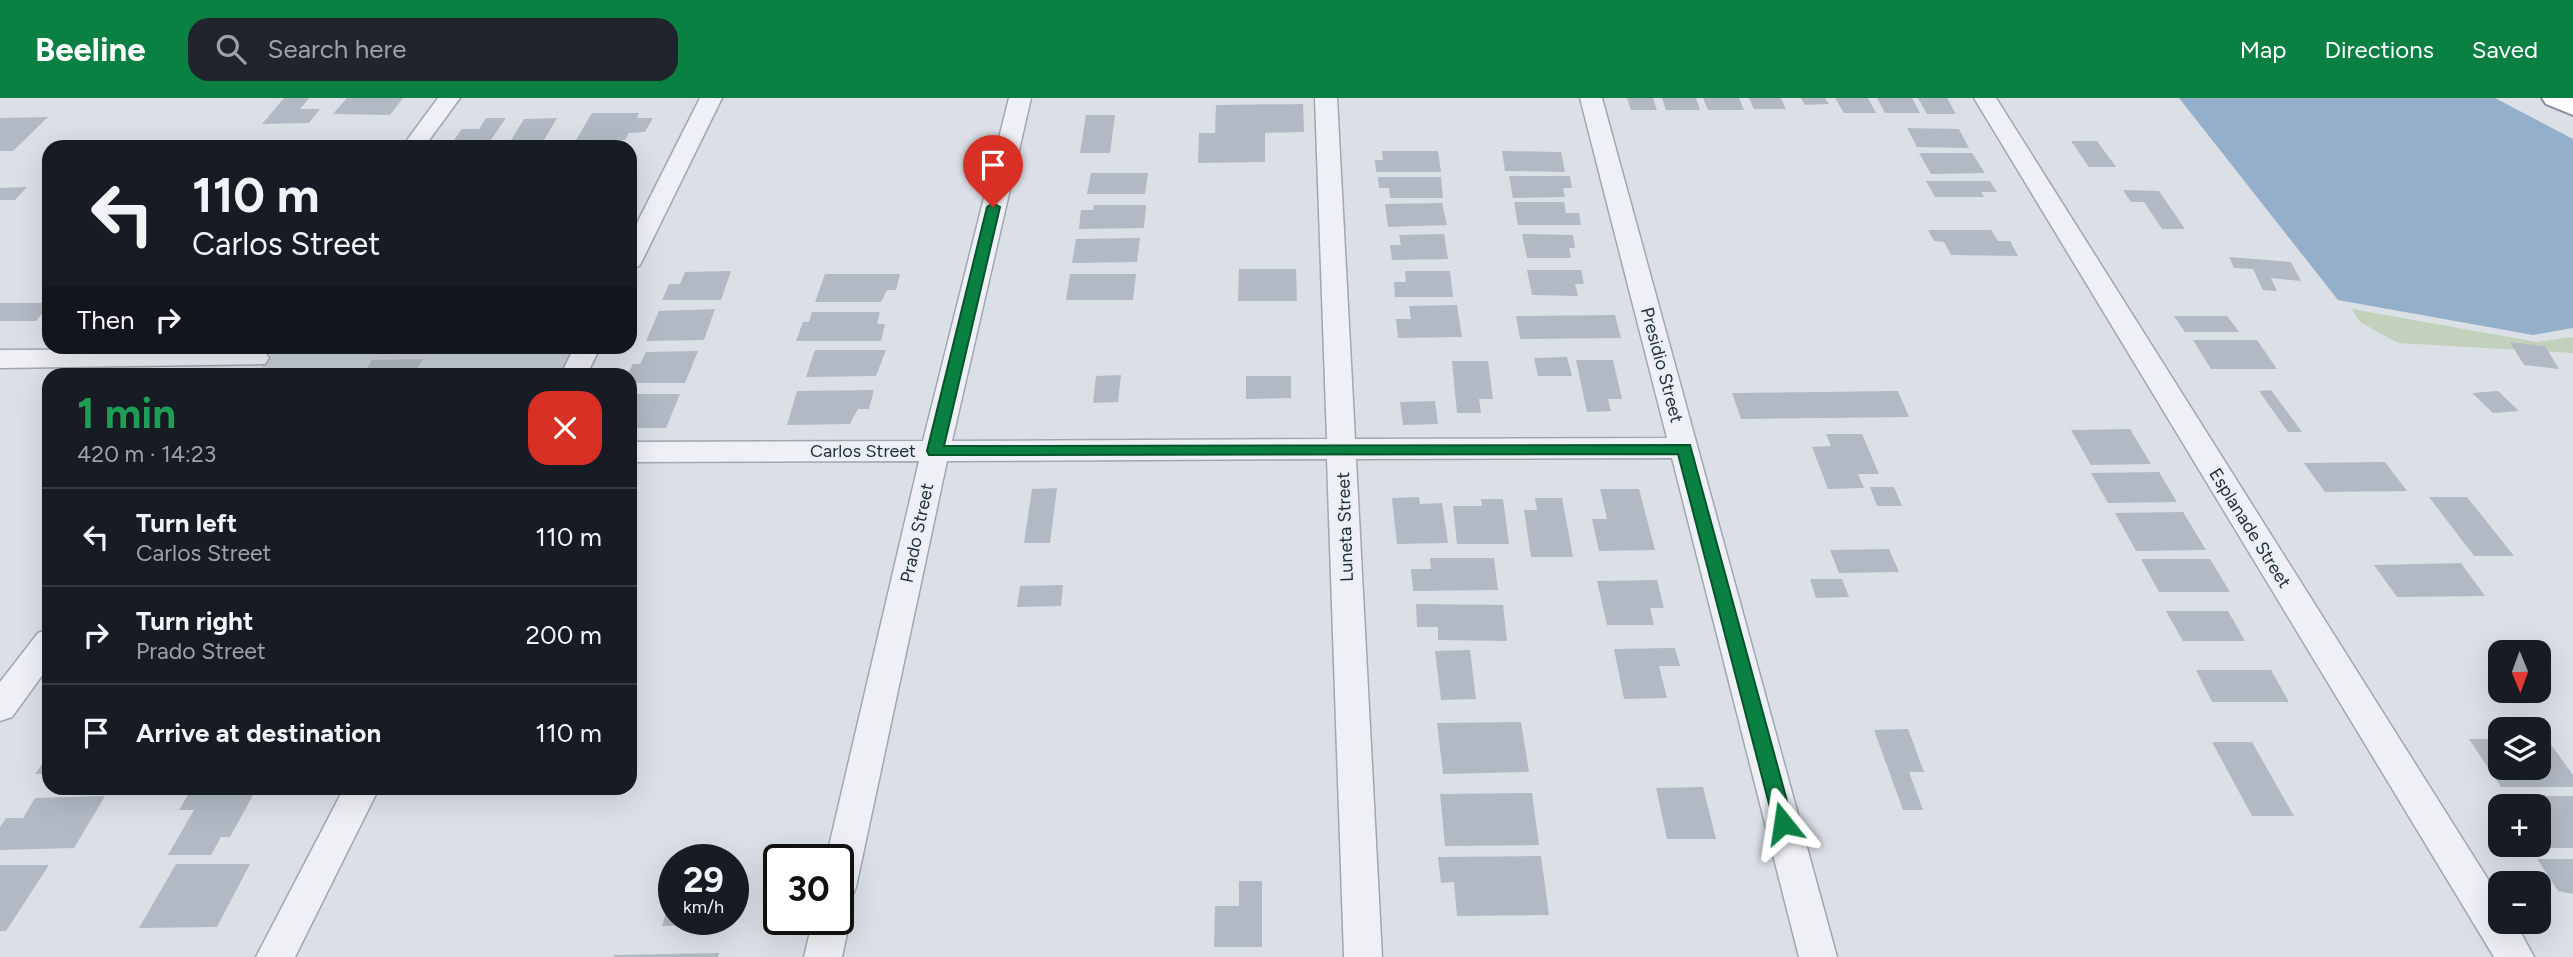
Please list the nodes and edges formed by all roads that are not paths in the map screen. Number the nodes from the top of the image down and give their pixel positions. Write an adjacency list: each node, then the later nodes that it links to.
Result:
1 (449, 98): 9 (street)
2 (711, 98): 10 (street)
3 (1020, 98): 15 (street, Prado Street)
4 (1326, 98): 14 (street, Luneta Street)
5 (1591, 98): 13 (street, Presidio Street)
6 (1984, 98): 26 (street, Esplanade Street)
7 (2556, 98): 8 (highway)
8 (2573, 107)
9 (418, 140)
10 (637, 247)
11 (0, 359): 12 (street)
12 (255, 360)
13 (1684, 448): 14 (street, Carlos Street); 25 (street, Presidio Street)
14 (1342, 449): 15 (street, Carlos Street); 24 (street, Luneta Street)
15 (935, 451): 16 (street, Carlos Street); 20 (street, Prado Street)
16 (637, 452)
17 (42, 651): 18 (street)
18 (0, 707)
19 (358, 795): 22 (street)
20 (848, 844)
21 (828, 935): 23 (street)
22 (275, 957)
23 (823, 957)
24 (1363, 957)
25 (1818, 957)
26 (2515, 957)

